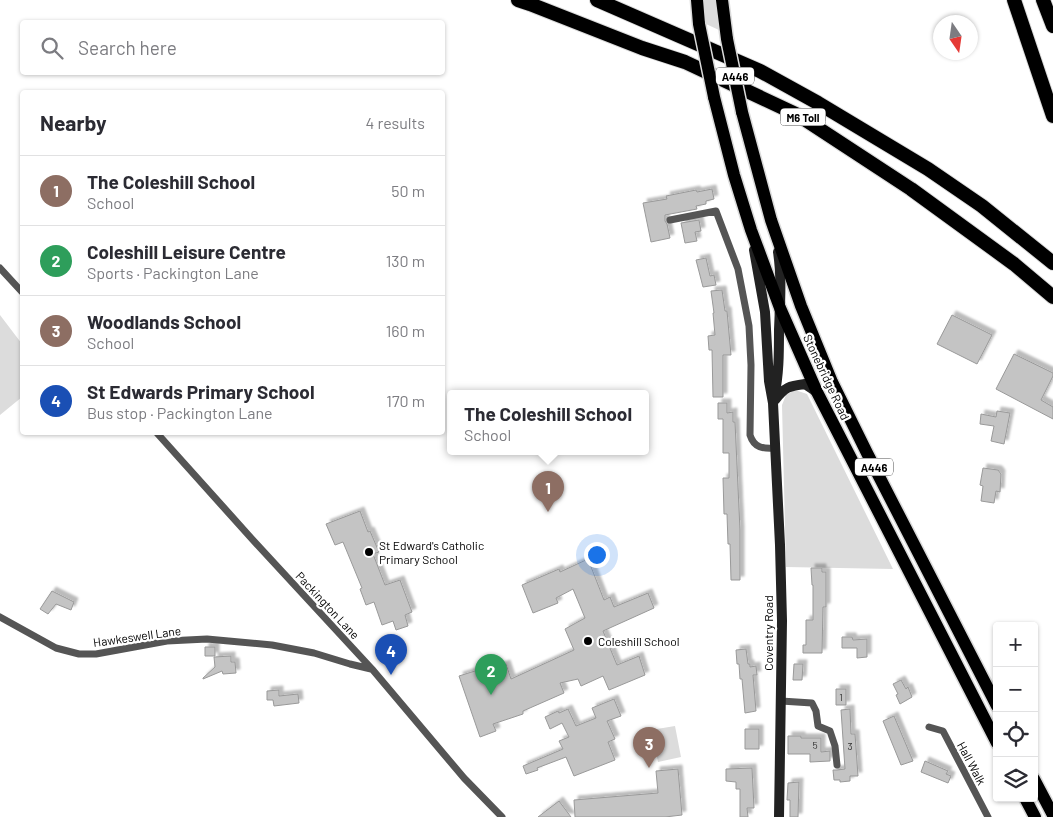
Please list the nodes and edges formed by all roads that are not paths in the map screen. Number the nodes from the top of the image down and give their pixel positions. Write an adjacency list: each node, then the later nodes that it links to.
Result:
1 (518, 0): 15 (highway, M6 Toll)
2 (597, 0): 12 (highway, M6 Toll)
3 (697, 0): 11 (highway, Stonebridge Road / A446, bridge)
4 (722, 0): 10 (highway, Stonebridge Road / A446, bridge)
5 (1014, 0): 8 (highway)
6 (1043, 0): 7 (highway)
7 (1053, 26)
8 (1053, 116)
9 (670, 220): 20 (street)
10 (771, 220): 16 (main road); 23 (highway, Stonebridge Road / A446)
11 (751, 230): 16 (highway, Stonebridge Road / A446); 18 (main road)
12 (1053, 263)
13 (0, 268): 14 (street)
14 (20, 290)
15 (1053, 297)
16 (780, 308): 17 (highway, Stonebridge Road / A446); 18 (main road)
17 (817, 392): 18 (main road); 26 (highway, Stonebridge Road / A446)
18 (773, 403): 20 (main road, Coventry Road)
19 (159, 435): 22 (street, Packington Lane)
20 (776, 448): 24 (main road, Coventry Road)
21 (0, 617): 22 (street, Hawkeswell Lane)
22 (372, 669): 31 (street, Packington Lane)
23 (993, 698)
24 (781, 701): 27 (street); 32 (main road, Coventry Road)
25 (929, 727): 33 (street, Hall Walk)
26 (993, 735)
27 (838, 765)
28 (1038, 787): 30 (highway)
29 (1027, 802): 34 (highway)
30 (1053, 815)
31 (502, 817)
32 (779, 817)
33 (988, 817)
34 (1035, 817)

